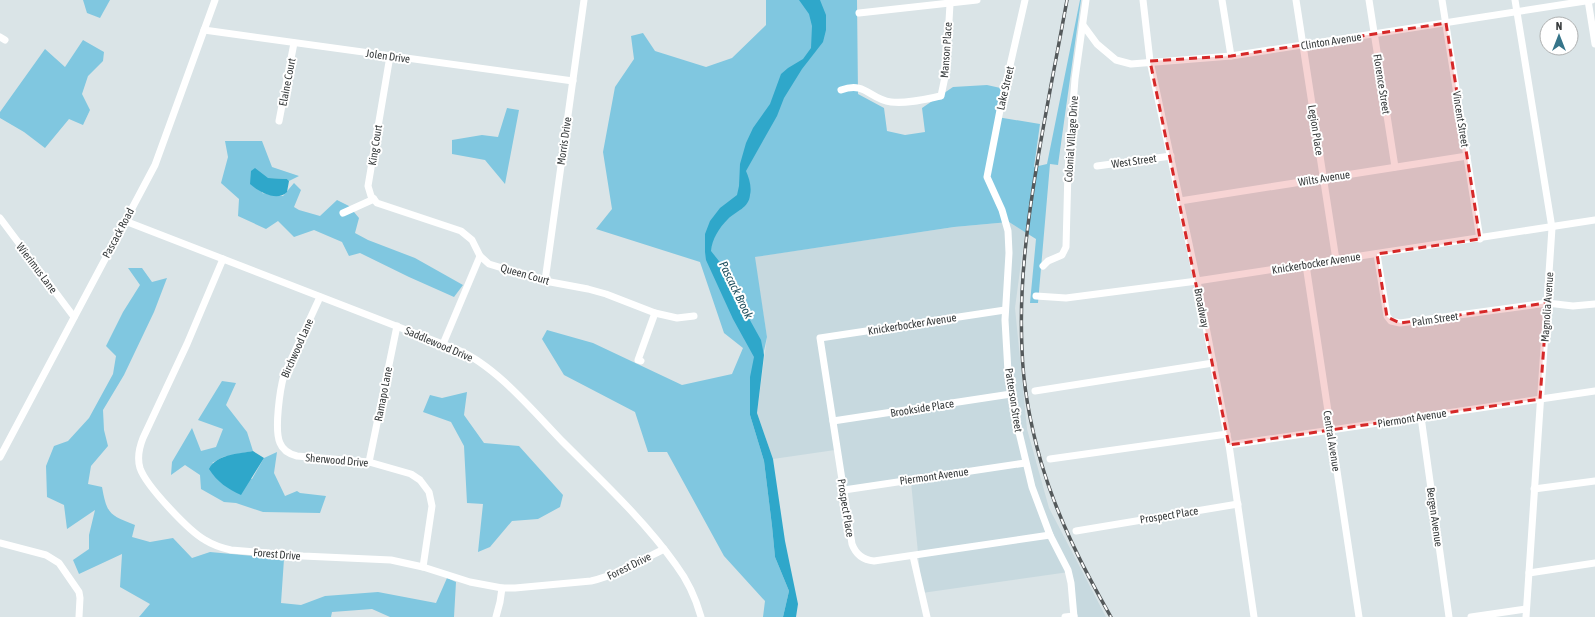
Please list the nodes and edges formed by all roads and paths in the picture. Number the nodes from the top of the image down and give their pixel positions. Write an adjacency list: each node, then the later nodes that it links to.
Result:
1 (215, 0): 19 (street, Pascack Road)
2 (584, 0): 27 (street, Morris Drive)
3 (978, 0): 13 (street)
4 (1025, 0): 34 (street, Lake Street)
5 (1086, 0): 18 (street, Colonial Village Drive)
6 (1143, 0): 26 (street, Broadway)
7 (1222, 0): 25 (street)
8 (1296, 0): 23 (street, Legion Place)
9 (1369, 0): 20 (street, Florence Street)
10 (1442, 0): 17 (street, Vincent Street)
11 (1515, 0): 15 (street, Magnolia Avenue)
12 (1590, 0): 15 (street, Clinton Avenue); 22 (street)
13 (963, 1): 14 (street)
14 (950, 4): 16 (street); 28 (street, Manson Place)
15 (1517, 12): 17 (street, Clinton Avenue); 42 (street, Magnolia Avenue)
16 (858, 13)
17 (1446, 23): 20 (street, Clinton Avenue); 31 (street, Vincent Street)
18 (1083, 25): 26 (street, Clinton Avenue); 49 (street, Colonial Village Drive)
19 (204, 30): 21 (street, Jolen Drive); 41 (street, Pascack Road)
20 (1374, 34): 23 (street, Clinton Avenue); 33 (street, Florence Street)
21 (294, 43): 24 (street, Jolen Drive); 29 (street, Elaine Court)
22 (1595, 44)
23 (1303, 45): 25 (street, Clinton Avenue); 35 (street, Legion Place)
24 (390, 56): 27 (street, Jolen Drive); 36 (street, King Court)
25 (1231, 56): 26 (street, Clinton Avenue)
26 (1150, 61): 30 (street, Broadway)
27 (573, 81): 50 (street, Morris Drive)
28 (841, 90)
29 (279, 121)
30 (1170, 156): 32 (street, West Street); 37 (street, Broadway)
31 (1467, 156): 33 (street, Wilts Avenue); 43 (street, Vincent Street)
32 (1097, 166)
33 (1395, 167): 35 (street, Wilts Avenue)
34 (987, 177): 56 (street, Patterson Street)
35 (1324, 178): 37 (street, Wilts Avenue); 47 (street, Legion Place)
36 (374, 199): 38 (street); 45 (street, Queen Court)
37 (1180, 201): 51 (street, Broadway)
38 (343, 213)
39 (0, 218): 59 (street, Wierimus Lane)
40 (1595, 220): 42 (street, Knickerbocker Avenue)
41 (124, 221): 46 (street, Saddlewood Drive); 59 (street, Pascack Road)
42 (1552, 228): 43 (street, Knickerbocker Avenue); 54 (street, Magnolia Avenue)
43 (1480, 238): 44 (street, Knickerbocker Avenue)
44 (1377, 254): 47 (street, Knickerbocker Avenue); 54 (street, Palm Street)
45 (480, 256): 50 (street, Queen Court); 62 (street)
46 (223, 260): 53 (street, Saddlewood Drive); 89 (street, Forest Drive)
47 (1336, 260): 48 (street, Knickerbocker Avenue)
48 (1306, 264): 51 (street, Knickerbocker Avenue); 71 (street, Central Avenue)
49 (1043, 266)
50 (545, 281): 57 (street, Queen Court)
51 (1197, 281): 52 (street, Knickerbocker Avenue); 64 (street, Broadway)
52 (1036, 296)
53 (320, 297): 60 (street, Saddlewood Drive); 74 (street, Birchwood Lane)
54 (1547, 303): 55 (street, Palm Street); 68 (street, Magnolia Avenue)
55 (1595, 304)
56 (1005, 310): 61 (street, Knickerbocker Avenue); 67 (street, Patterson Street)
57 (655, 313): 58 (street, Queen Court); 63 (street)
58 (694, 316)
59 (74, 317): 75 (street, Pascack Road)
60 (397, 326): 62 (street, Saddlewood Drive); 77 (street, Ramapo Lane)
61 (820, 338): 70 (street, Prospect Place)
62 (443, 344): 86 (street, Saddlewood Drive)
63 (641, 361)
64 (1213, 363): 65 (street); 72 (street, Broadway)
65 (1035, 391)
66 (1595, 391): 68 (street, Piermont Avenue)
67 (1011, 394): 70 (street, Brookside Place); 78 (street, Patterson Street)
68 (1540, 399): 69 (street, Piermont Avenue); 80 (street, Magnolia Avenue)
69 (1421, 416): 71 (street, Piermont Avenue); 101 (street, Bergen Avenue)
70 (833, 422): 81 (street, Prospect Place)
71 (1331, 430): 73 (street, Piermont Avenue); 100 (street, Central Avenue)
72 (1227, 434): 73 (street, Broadway); 76 (street)
73 (1229, 444): 82 (street, Broadway)
74 (282, 447): 77 (street, Sherwood Drive)
75 (0, 457)
76 (1050, 459)
77 (369, 462): 89 (street, Sherwood Drive)
78 (1025, 463): 81 (street, Piermont Avenue); 84 (street, Patterson Street)
79 (1595, 481): 80 (street)
80 (1534, 489): 90 (street, Magnolia Avenue)
81 (844, 490): 87 (street, Prospect Place)
82 (1238, 504): 83 (street, Prospect Place); 99 (street, Broadway)
83 (1076, 531)
84 (1050, 535): 87 (street, Prospect Place); 93 (street, Patterson Street)
85 (0, 543): 94 (street)
86 (664, 549): 91 (street, Forest Drive); 96 (street, Saddlewood Drive)
87 (913, 556): 97 (street)
88 (1595, 563): 90 (street)
89 (423, 567): 91 (street, Forest Drive)
90 (1529, 573): 92 (street, Magnolia Avenue)
91 (502, 588): 95 (street)
92 (1526, 613): 102 (street)
93 (1074, 616): 98 (street)
94 (79, 617)
95 (496, 617)
96 (701, 617)
97 (927, 617)
98 (1065, 617)
99 (1254, 617)
100 (1359, 617)
101 (1449, 617)
102 (1471, 617)

